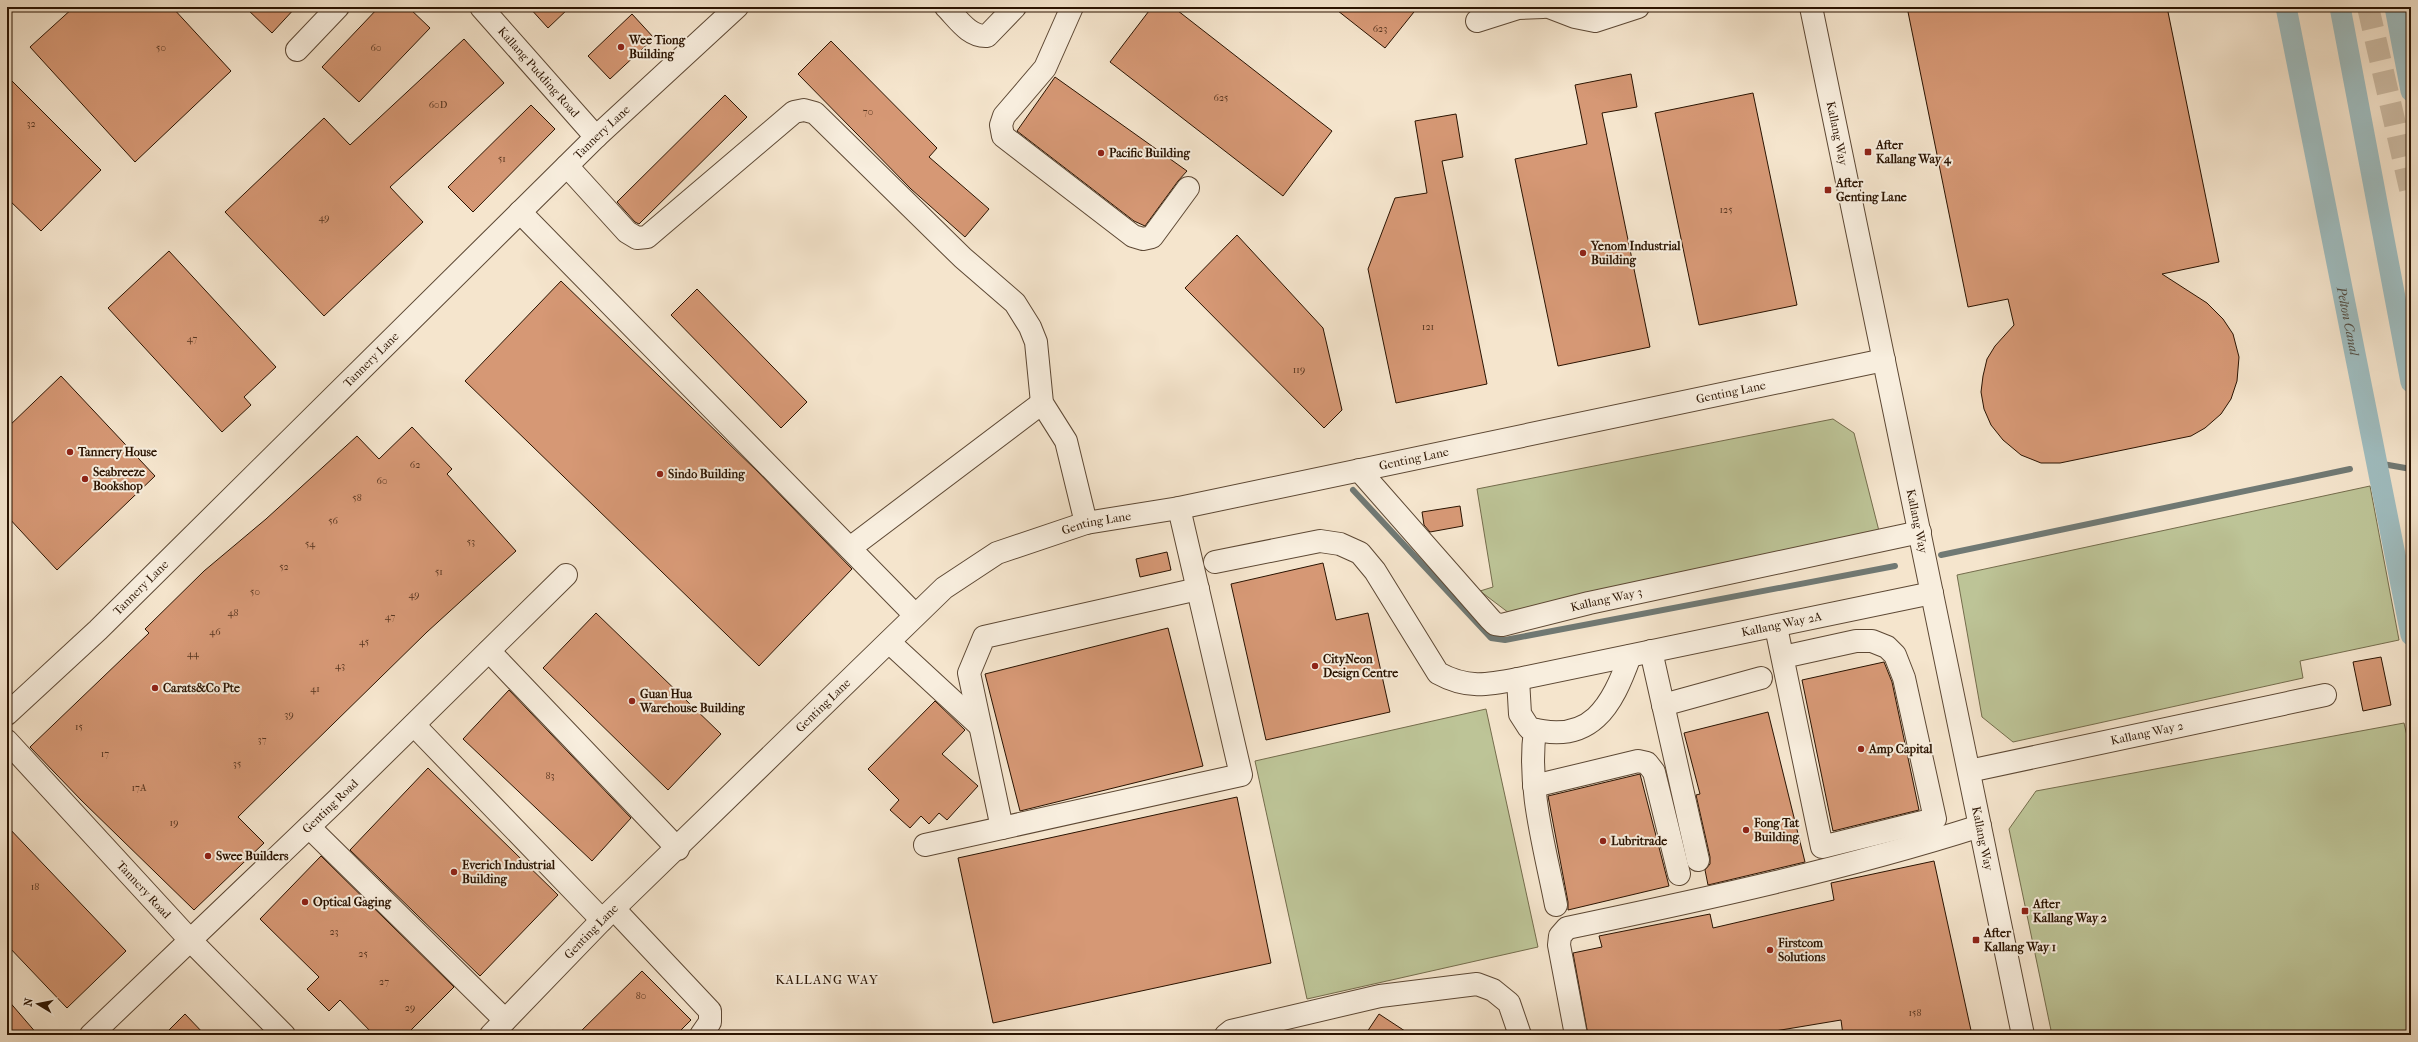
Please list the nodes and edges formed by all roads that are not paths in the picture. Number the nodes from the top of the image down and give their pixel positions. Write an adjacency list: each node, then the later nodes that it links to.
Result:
1 (338, 7): 12 (street)
2 (481, 7): 13 (street, Kallang Pudding Road)
3 (737, 7): 13 (street, Tannery Lane)
4 (946, 7): 5 (street)
5 (1016, 7)
6 (1543, 7): 11 (street)
7 (1549, 7): 8 (street)
8 (1638, 7)
9 (1811, 7): 17 (street, Kallang Way)
10 (1070, 12): 15 (street)
11 (1478, 21)
12 (297, 50)
13 (596, 136): 14 (street, Tannery Lane)
14 (567, 166): 16 (street, Tannery Lane); 18 (street)
15 (1188, 188)
16 (520, 212): 23 (street); 38 (street, Tannery Lane)
17 (1884, 360): 19 (street, Genting Lane); 22 (street, Kallang Way)
18 (1042, 403): 21 (street); 23 (street)
19 (1359, 470): 20 (street, Genting Lane); 22 (street, Kallang Way 3)
20 (1179, 508): 21 (street, Genting Lane); 27 (street)
21 (1086, 523): 28 (street, Genting Lane)
22 (1921, 539): 26 (street, Kallang Way)
23 (850, 548): 28 (street)
24 (1215, 562): 35 (street, Kallang Way 2A)
25 (566, 575): 31 (street, Genting Road)
26 (1930, 584): 29 (street, Kallang Way 2A); 43 (street, Kallang Way)
27 (1198, 588): 40 (street); 47 (street)
28 (916, 615): 30 (street, Genting Lane)
29 (1776, 627): 32 (street, Kallang Way 2A); 33 (street)
30 (889, 642): 40 (street); 49 (street, Genting Lane)
31 (489, 651): 39 (street, Genting Road); 49 (street)
32 (1641, 653): 35 (street, Kallang Way 2A); 37 (street); 41 (street)
33 (1783, 657): 33 (street)
34 (1761, 678): 37 (street)
35 (1518, 679): 41 (street)
36 (2325, 695): 43 (street, Kallang Way 2)
37 (1663, 705): 50 (street)
38 (7, 714)
39 (414, 726): 46 (street, Genting Road); 53 (street)
40 (980, 726): 47 (street)
41 (1535, 730): 44 (street)
42 (7, 741): 54 (street, Tannery Road)
43 (1969, 771): 45 (street, Kallang Way)
44 (1534, 786): 51 (street); 52 (street)
45 (1980, 826): 61 (street); 62 (street, Kallang Way)
46 (309, 827): 54 (street, Genting Road); 55 (street)
47 (1002, 828): 48 (street)
48 (925, 845)
49 (678, 849): 53 (street, Genting Lane)
50 (1698, 860)
51 (1679, 874)
52 (1556, 905)
53 (608, 915): 55 (street, Genting Lane); 58 (street)
54 (191, 941): 56 (street, Genting Road); 57 (street, Tannery Road)
55 (498, 1027)
56 (91, 1035)
57 (284, 1035)
58 (701, 1035)
59 (1226, 1035): 60 (street)
60 (1520, 1035)
61 (1576, 1035)
62 (2023, 1035)

